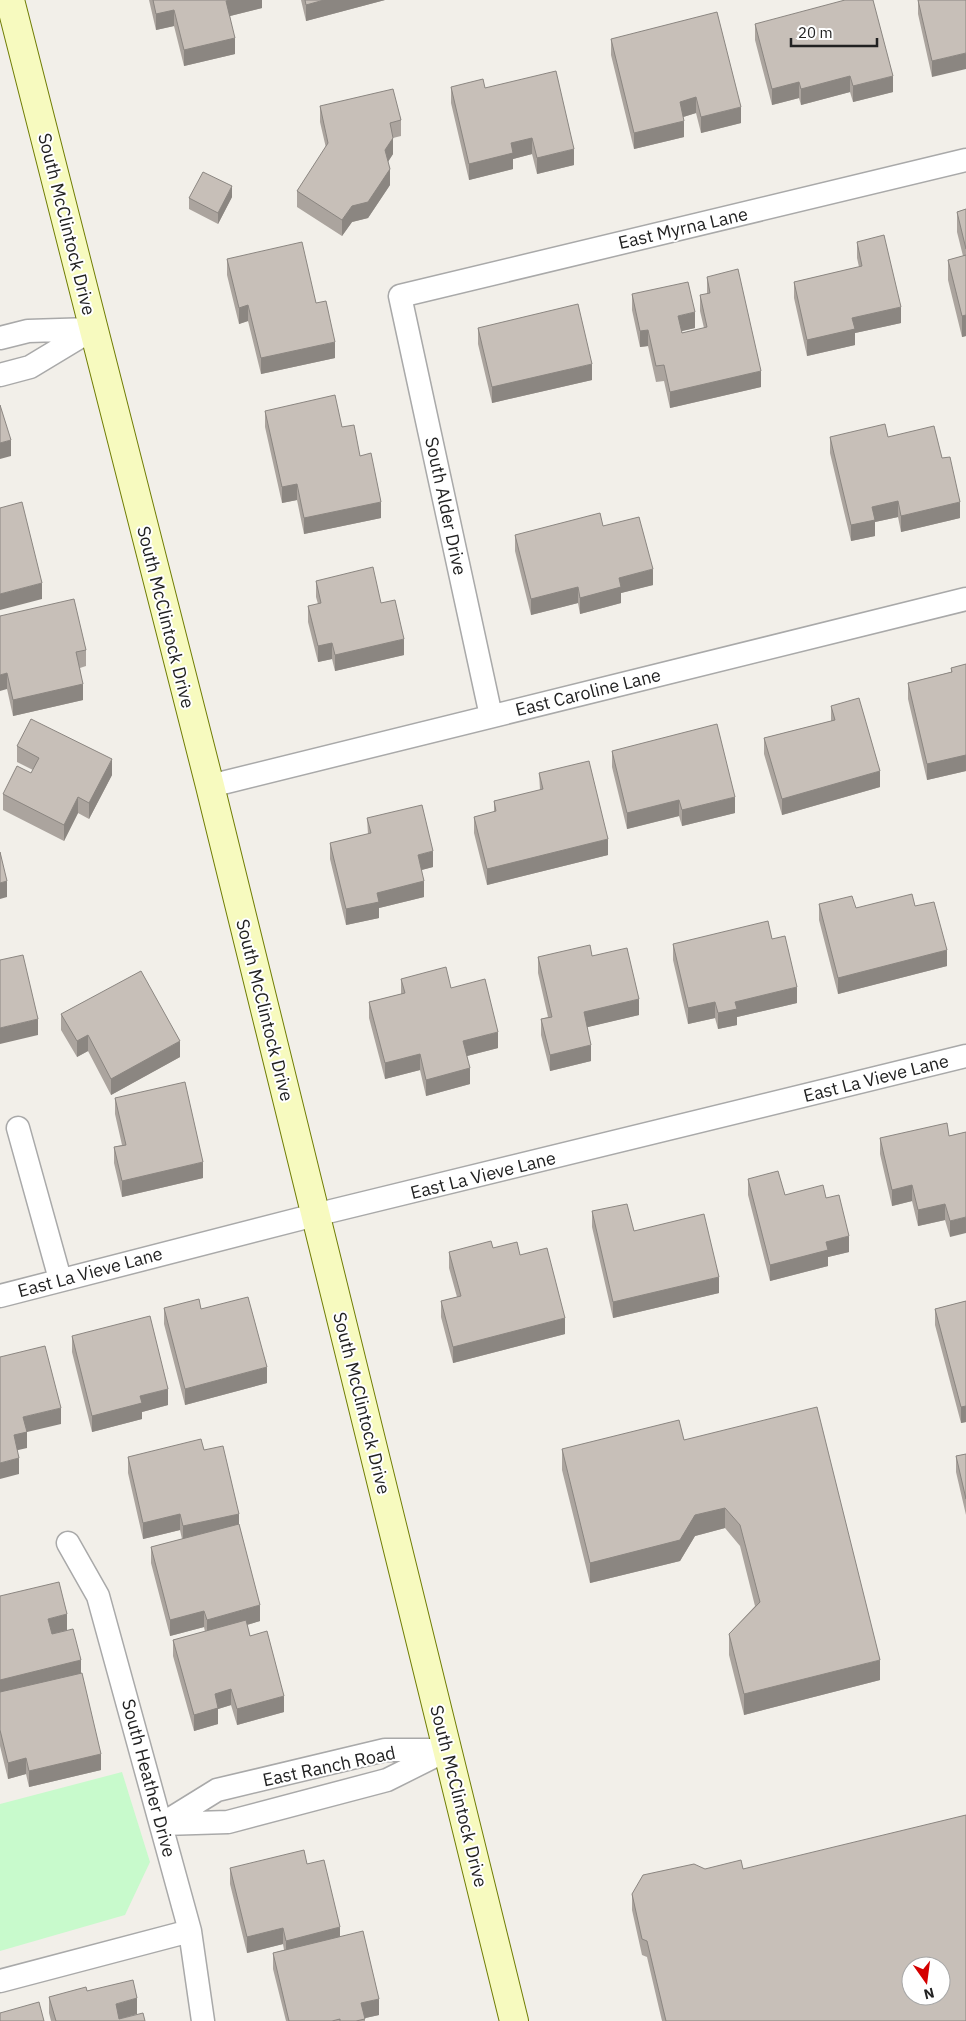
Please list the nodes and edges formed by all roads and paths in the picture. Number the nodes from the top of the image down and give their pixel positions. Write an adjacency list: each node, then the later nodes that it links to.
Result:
1 (10, 0): 4 (main road, South McClintock Drive)
2 (966, 160): 3 (street, East Myrna Lane)
3 (400, 296): 8 (street, South Alder Drive)
4 (93, 328): 5 (street); 6 (street); 9 (main road, South McClintock Drive)
5 (0, 338)
6 (0, 375)
7 (966, 599): 8 (street, East Caroline Lane)
8 (491, 716): 9 (street, East Caroline Lane)
9 (210, 786): 12 (main road, South McClintock Drive)
10 (966, 1056): 12 (street, East La Vieve Lane)
11 (18, 1128): 13 (street)
12 (315, 1215): 13 (street, East La Vieve Lane); 16 (main road, South McClintock Drive)
13 (60, 1279): 14 (street, East La Vieve Lane)
14 (0, 1296)
15 (68, 1543): 17 (street, South Heather Drive)
16 (448, 1750): 17 (street, East Ranch Road); 17 (street, East Ranch Road); 21 (main road, South McClintock Drive)
17 (162, 1824): 18 (street, South Heather Drive)
18 (190, 1930): 19 (street); 20 (street, South Heather Drive)
19 (0, 1981)
20 (203, 2021)
21 (514, 2021)

